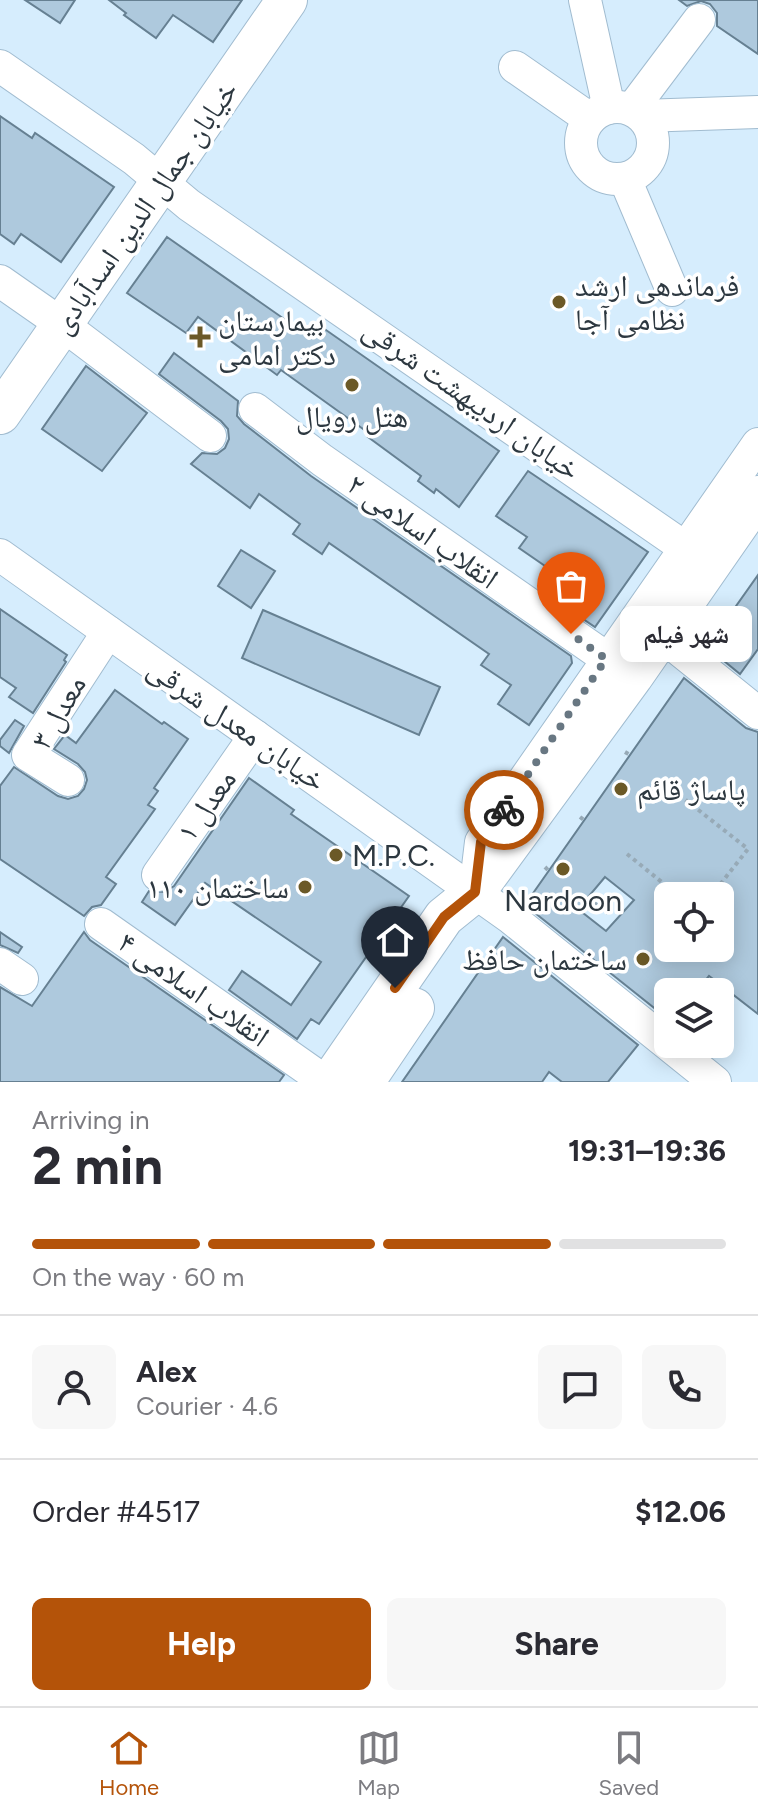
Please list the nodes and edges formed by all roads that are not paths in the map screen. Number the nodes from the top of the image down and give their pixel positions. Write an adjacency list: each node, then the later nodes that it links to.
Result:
1 (287, 0): 9 (main road, خیابان جمال الدین اسدآبادی)
2 (585, 0): 7 (street)
3 (699, 20): 7 (street)
4 (0, 66): 9 (street, خیابان اردیبهشت شرقی)
5 (515, 67): 7 (street)
6 (758, 112): 7 (street)
7 (618, 113): 8 (street); 8 (street)
8 (625, 179): 11 (street)
9 (162, 182): 12 (main road, خیابان جمال الدین اسدآبادی); 19 (street, خیابان اردیبهشت شرقی)
10 (0, 281): 12 (street)
11 (672, 290)
12 (63, 325): 14 (main road, خیابان جمال الدین اسدآبادی); 15 (street)
13 (255, 409): 22 (street, ۲ انقلاب اسلامی)
14 (0, 414)
15 (210, 436)
16 (758, 444): 19 (street)
17 (758, 496): 19 (main road)
18 (0, 555): 20 (street, خیابان معدل شرقی)
19 (698, 556): 21 (main road); 22 (street)
20 (108, 632): 24 (street, خیابان معدل شرقی); 25 (street, ۳ معدل)
21 (661, 635): 22 (main road); 23 (street)
22 (620, 668): 27 (main road)
23 (758, 713)
24 (255, 736): 26 (street, ۱ معدل); 27 (street, خیابان معدل شرقی)
25 (68, 780)
26 (158, 875)
27 (475, 892): 29 (main road); 30 (main road); 31 (street, خیابان معدل شرقی)
28 (101, 924): 29 (street, ۴ انقلاب اسلامی)
29 (328, 1082)
30 (364, 1082)
31 (715, 1082)

